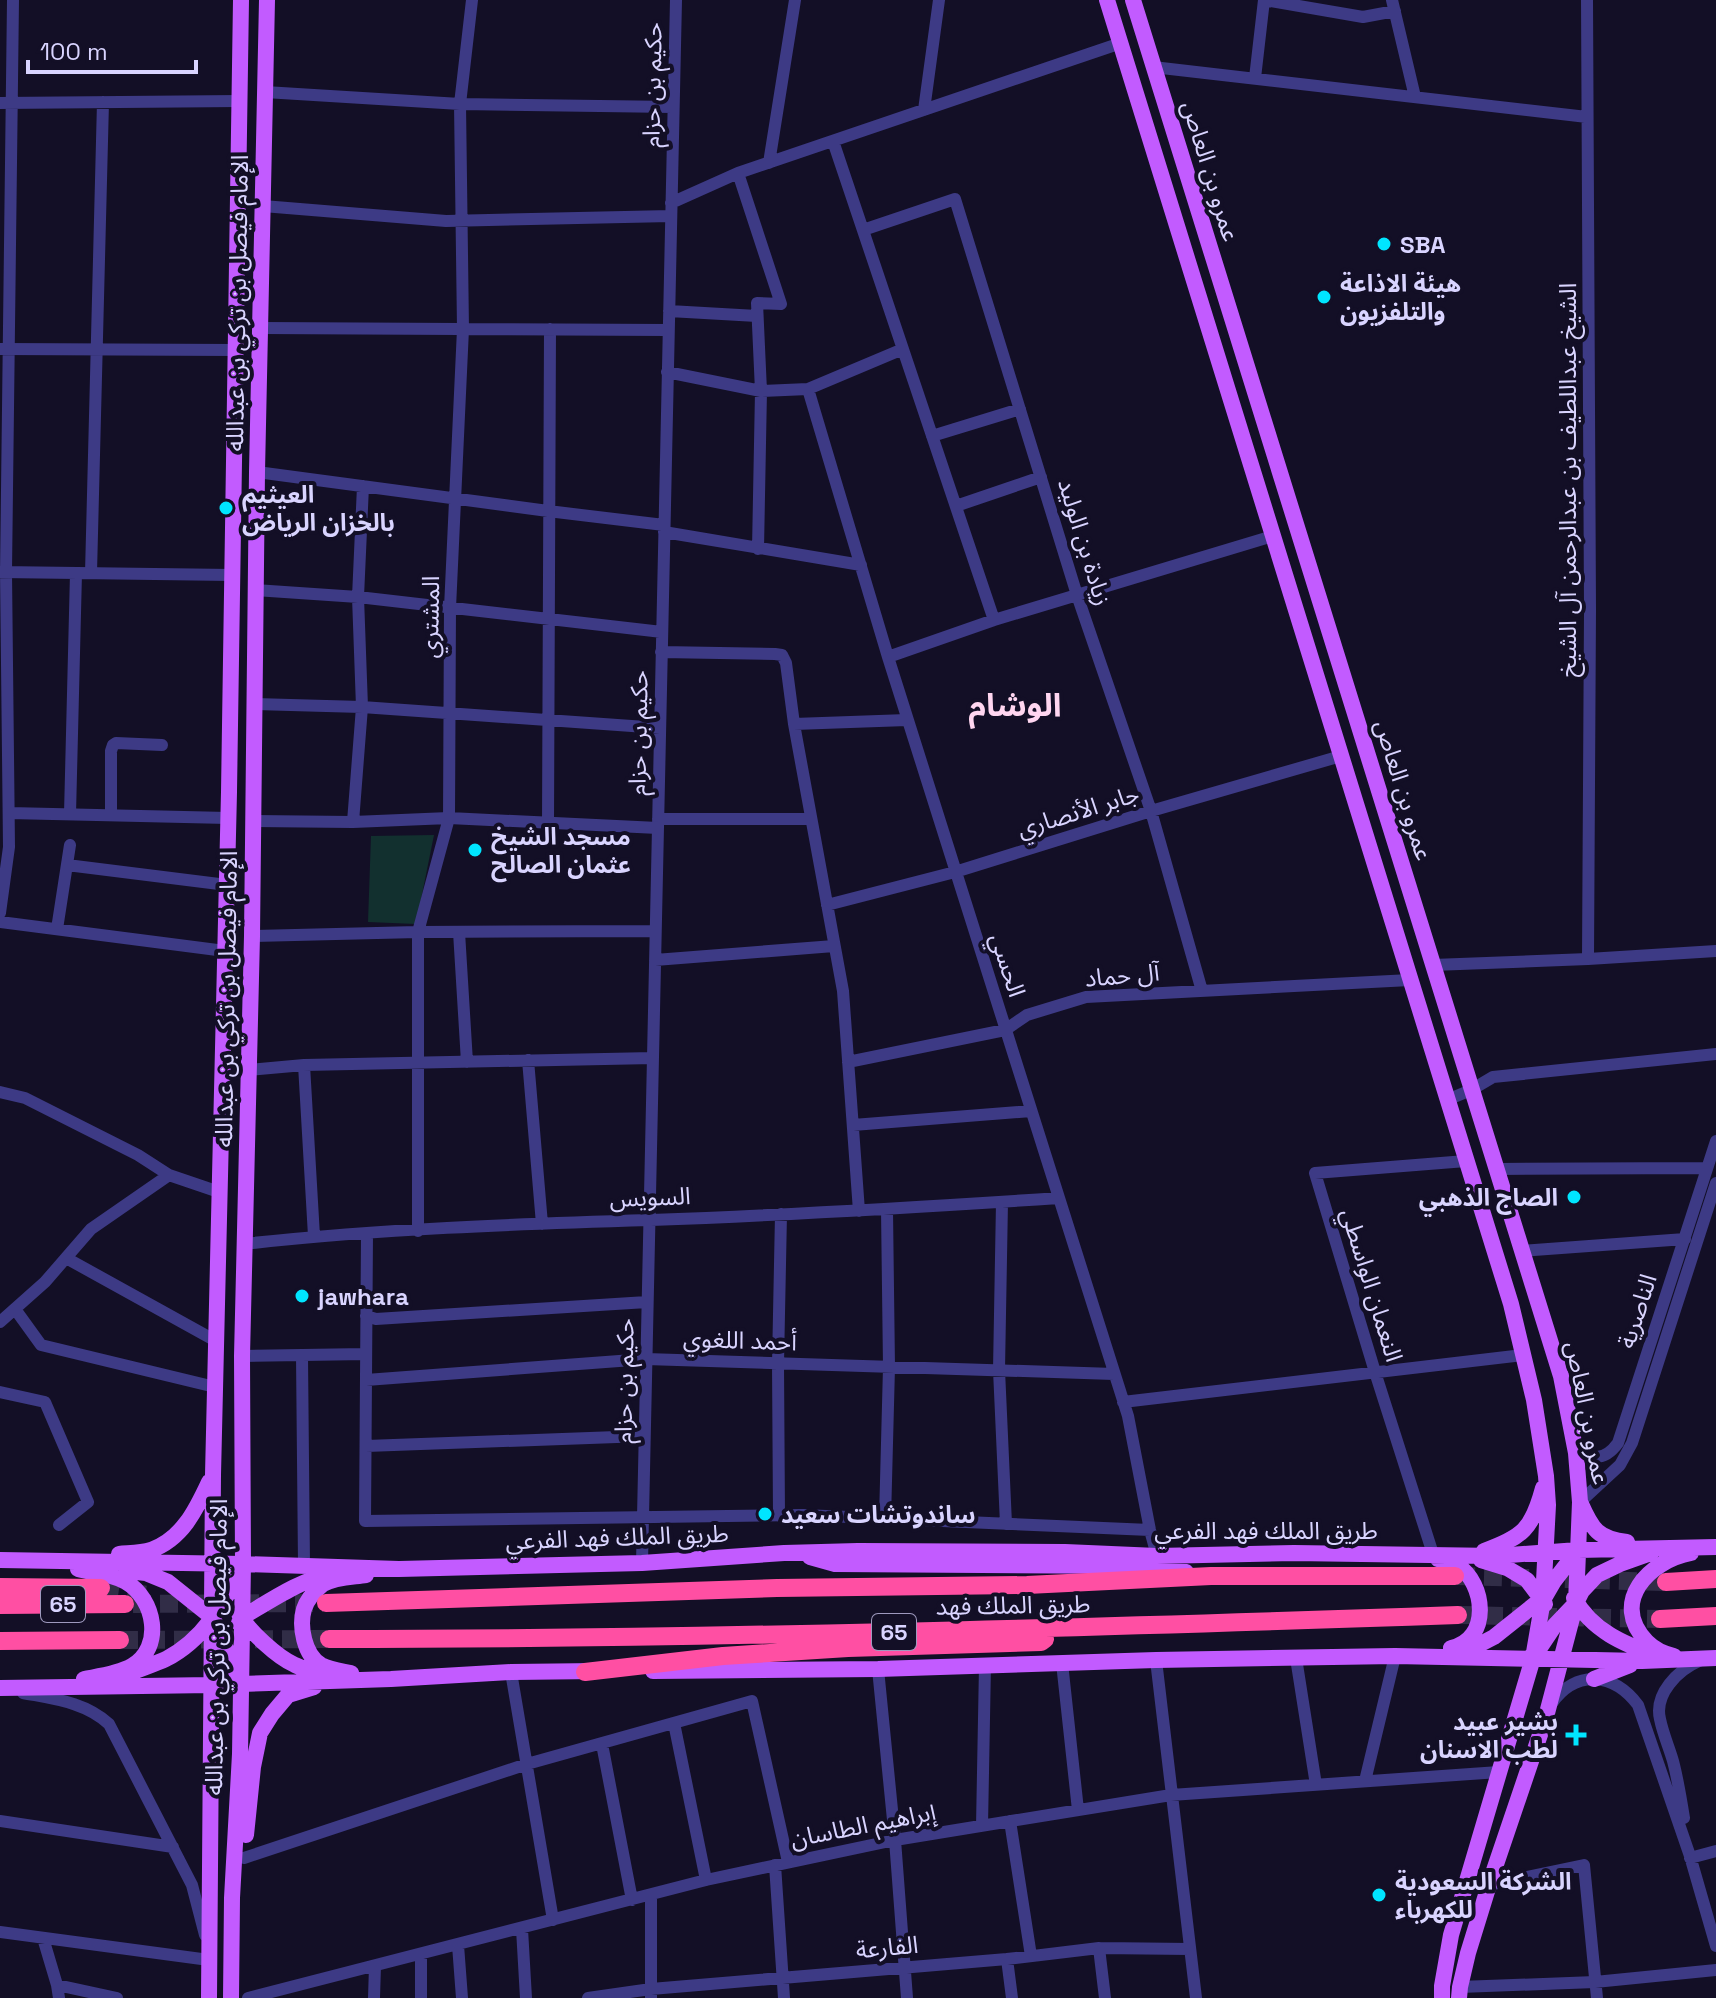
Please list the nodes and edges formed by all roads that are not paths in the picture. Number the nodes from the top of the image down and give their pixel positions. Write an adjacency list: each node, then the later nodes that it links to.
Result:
1 (13, 0): 20 (street)
2 (241, 0): 18 (main road, الإمام فيصل بن تركي بن عبدالله)
3 (267, 0): 16 (main road, الإمام فيصل بن تركي بن عبدالله)
4 (472, 0): 21 (street, المشتري)
5 (676, 0): 22 (street, حكيم بن حزام)
6 (795, 0): 26 (street)
7 (939, 0): 23 (street)
8 (1107, 0): 13 (main road, عمرو بن العاص)
9 (1133, 0): 14 (main road, عمرو بن العاص)
10 (1264, 0): 12 (street); 15 (street)
11 (1587, 0): 24 (street, الشيخ عبداللطيف بن عبدالرحمن آل الشيخ)
12 (1393, 5): 17 (street)
13 (1121, 43): 23 (street); 57 (main road, عمرو بن العاص)
14 (1153, 67): 15 (street); 111 (main road, عمرو بن العاص)
15 (1255, 78): 17 (street)
16 (265, 92): 21 (street); 29 (main road, الإمام فيصل بن تركي بن عبدالله)
17 (1415, 97): 24 (street)
18 (240, 101): 19 (street); 43 (main road, الإمام فيصل بن تركي بن عبدالله)
19 (103, 102): 20 (street); 44 (street)
20 (6, 103): 33 (street)
21 (460, 104): 22 (street); 31 (street, المشتري)
22 (673, 107): 28 (street, حكيم بن حزام)
23 (924, 110): 25 (street)
24 (1587, 117): 109 (street, الشيخ عبداللطيف بن عبدالرحمن آل الشيخ)
25 (833, 141): 26 (street); 32 (street)
26 (769, 163): 27 (street)
27 (738, 173): 28 (street); 36 (street)
28 (671, 203): 30 (street, حكيم بن حزام)
29 (263, 206): 31 (street); 37 (main road, الإمام فيصل بن تركي بن عبدالله)
30 (671, 216): 31 (street); 35 (street, حكيم بن حزام)
31 (463, 221): 38 (street, المشتري)
32 (863, 230): 42 (street); 48 (street, زيادة بن الوليد)
33 (6, 231): 34 (street)
34 (5, 281): 41 (street)
35 (669, 311): 36 (street); 40 (street, حكيم بن حزام)
36 (757, 316): 47 (street)
37 (260, 328): 38 (street); 50 (main road, الإمام فيصل بن تركي بن عبدالله)
38 (463, 329): 39 (street); 53 (street, المشتري)
39 (550, 329): 40 (street); 55 (street)
40 (668, 330): 45 (street, حكيم بن حزام)
41 (5, 349): 44 (street); 60 (street)
42 (903, 349): 46 (street); 49 (street)
43 (236, 350): 44 (street); 63 (main road, الإمام فيصل بن تركي بن عبدالله)
44 (98, 351): 62 (street)
45 (667, 372): 47 (street); 56 (street, حكيم بن حزام)
46 (808, 389): 47 (street); 59 (street, الحسي)
47 (761, 391): 58 (street)
48 (1020, 409): 49 (street); 51 (street, زيادة بن الوليد)
49 (932, 436): 54 (street)
50 (257, 472): 52 (street); 64 (main road, الإمام فيصل بن تركي بن عبدالله)
51 (1041, 477): 54 (street); 65 (street, زيادة بن الوليد)
52 (363, 486): 53 (street); 66 (street)
53 (456, 499): 55 (street); 67 (street, المشتري)
54 (956, 506): 69 (street)
55 (548, 511): 56 (street); 68 (street)
56 (664, 528): 58 (street); 70 (street, حكيم بن حزام)
57 (1273, 536): 65 (street); 81 (main road, عمرو بن العاص)
58 (758, 549): 59 (street)
59 (861, 565): 72 (street, الحسي)
60 (3, 572): 61 (street); 83 (street)
61 (76, 573): 62 (street); 84 (street)
62 (91, 573): 63 (street)
63 (232, 575): 86 (main road, الإمام فيصل بن تركي بن عبدالله)
64 (255, 590): 66 (street); 73 (main road, الإمام فيصل بن تركي بن عبدالله)
65 (1077, 595): 69 (street); 82 (street, زيادة بن الوليد)
66 (358, 597): 67 (street); 74 (street)
67 (450, 608): 68 (street); 75 (street, المشتري)
68 (548, 620): 70 (street); 77 (street)
69 (994, 620): 72 (street)
70 (662, 632): 71 (street, حكيم بن حزام)
71 (661, 652): 78 (street); 79 (street, حكيم بن حزام)
72 (888, 657): 76 (street, الحسي)
73 (255, 704): 74 (street); 89 (main road, الإمام فيصل بن تركي بن عبدالله)
74 (362, 707): 75 (street); 90 (street)
75 (451, 714): 77 (street); 87 (street, المشتري)
76 (907, 720): 78 (street); 96 (street, الحسي)
77 (548, 721): 79 (street); 91 (street)
78 (794, 724): 88 (street)
79 (660, 728): 92 (street, حكيم بن حزام)
80 (162, 745): 85 (street)
81 (1341, 756): 82 (street, جابر الأنصاري); 112 (main road, عمرو بن العاص)
82 (1151, 811): 96 (street, جابر الأنصاري); 113 (street, زيادة بن الوليد)
83 (9, 813): 84 (street); 95 (street)
84 (70, 814): 85 (street)
85 (111, 815): 86 (street)
86 (228, 818): 97 (main road, الإمام فيصل بن تركي بن عبدالله)
87 (449, 818): 90 (street); 91 (street); 103 (street, المشتري)
88 (811, 819): 92 (street); 98 (street)
89 (253, 821): 90 (street); 105 (main road, الإمام فيصل بن تركي بن عبدالله)
90 (353, 822)
91 (548, 823): 92 (street)
92 (658, 823): 102 (street, حكيم بن حزام)
93 (70, 845): 94 (street)
94 (67, 865): 97 (street); 101 (street)
95 (3, 870): 99 (street)
96 (955, 872): 98 (street, جابر الأنصاري); 114 (street, الحسي)
97 (227, 885): 107 (main road, الإمام فيصل بن تركي بن عبدالله)
98 (827, 905): 106 (street)
99 (0, 913)
100 (0, 922): 101 (street)
101 (57, 929): 107 (street)
102 (655, 931): 104 (street); 110 (street, حكيم بن حزام)
103 (418, 932): 104 (street); 105 (street); 120 (street, المشتري)
104 (459, 932): 118 (street)
105 (252, 936): 122 (main road, الإمام فيصل بن تركي بن عبدالله)
106 (834, 946): 110 (street); 119 (street)
107 (225, 951): 134 (main road, الإمام فيصل بن تركي بن عبدالله)
108 (1716, 951): 109 (street)
109 (1588, 959): 111 (street)
110 (655, 960): 116 (street, حكيم بن حزام)
111 (1433, 965): 123 (main road, عمرو بن العاص)
112 (1410, 980): 113 (street, آل حماد); 125 (main road, عمرو بن العاص)
113 (1202, 991): 114 (street, آل حماد)
114 (1005, 1030): 119 (street, آل حماد); 126 (street, الحسي)
115 (1716, 1054): 123 (street)
116 (653, 1058): 117 (street); 141 (street, حكيم بن حزام)
117 (528, 1060): 118 (street); 142 (street)
118 (467, 1062): 120 (street)
119 (848, 1062): 127 (street)
120 (417, 1063): 121 (street); 143 (street, المشتري)
121 (304, 1065): 122 (street); 145 (street)
122 (248, 1070): 147 (main road, الإمام فيصل بن تركي بن عبدالله)
123 (1471, 1090): 125 (street); 131 (main road, عمرو بن العاص)
124 (0, 1092): 132 (street)
125 (1447, 1100): 129 (main road, عمرو بن العاص)
126 (1031, 1111): 127 (street); 135 (street, الحسي)
127 (853, 1125): 138 (street)
128 (1716, 1141): 130 (street, الناصرية)
129 (1466, 1161): 156 (main road, عمرو بن العاص); 163 (street, النعمان الواسطي)
130 (1707, 1168): 131 (street); 140 (street, الناصرية)
131 (1497, 1169): 148 (main road, عمرو بن العاص)
132 (169, 1175): 134 (street); 149 (street)
133 (1716, 1183): 140 (street, الناصرية)
134 (219, 1192): 154 (main road, الإمام فيصل بن تركي بن عبدالله)
135 (1059, 1198): 136 (street, السويس); 164 (street, الحسي)
136 (1002, 1202): 137 (street, السويس); 162 (street)
137 (887, 1210): 138 (street, السويس); 161 (street)
138 (859, 1211): 139 (street, السويس)
139 (781, 1214): 141 (street, السويس); 160 (street)
140 (1705, 1216): 146 (street, الناصرية); 174 (street, الناصرية)
141 (649, 1220): 142 (street, السويس); 150 (street, حكيم بن حزام)
142 (542, 1224): 143 (street, السويس)
143 (418, 1231): 144 (street, السويس)
144 (367, 1234): 145 (street, السويس); 152 (street)
145 (314, 1236): 147 (street, السويس)
146 (1685, 1239): 148 (street); 170 (street, الناصرية)
147 (244, 1244): 157 (main road, الإمام فيصل بن تركي بن عبدالله)
148 (1522, 1251): 170 (main road, عمرو بن العاص)
149 (66, 1258): 151 (street); 154 (street)
150 (647, 1302): 152 (street); 159 (street, حكيم بن حزام)
151 (15, 1309): 153 (street); 166 (street)
152 (366, 1316): 155 (street)
153 (0, 1322)
154 (216, 1341): 166 (main road, الإمام فيصل بن تركي بن عبدالله)
155 (366, 1354): 158 (street); 165 (street)
156 (1523, 1355): 163 (street); 173 (main road, عمرو بن العاص)
157 (242, 1356): 158 (street); 194 (main road, الإمام فيصل بن تركي بن عبدالله)
158 (302, 1356): 195 (street)
159 (646, 1359): 160 (street, أحمد اللغوي); 165 (street, أحمد اللغوي); 169 (street, حكيم بن حزام)
160 (778, 1364): 161 (street, أحمد اللغوي); 175 (street)
161 (889, 1367): 162 (street, أحمد اللغوي); 177 (street)
162 (999, 1370): 164 (street, أحمد اللغوي); 178 (street)
163 (1375, 1372): 168 (street); 187 (street, النعمان الواسطي)
164 (1114, 1374): 168 (street, الحسي)
165 (366, 1380): 171 (street)
166 (215, 1387): 172 (main road, الإمام فيصل بن تركي بن عبدالله)
167 (0, 1392): 179 (street)
168 (1123, 1402): 180 (street, الحسي)
169 (644, 1436): 171 (street); 176 (street, حكيم بن حزام)
170 (1574, 1443): 174 (main road, عمرو بن العاص)
171 (366, 1446): 176 (street)
172 (213, 1475): 191 (main road); 192 (main road, الإمام فيصل بن تركي بن عبدالله)
173 (1546, 1476): 184 (main road, عمرو بن العاص); 189 (main road)
174 (1580, 1502): 181 (main road); 183 (main road, عمرو بن العاص)
175 (779, 1516): 176 (street); 177 (street)
176 (643, 1517): 193 (street, حكيم بن حزام)
177 (885, 1519): 178 (street)
178 (1006, 1524): 180 (street)
179 (59, 1525)
180 (1150, 1530): 188 (street, الحسي)
181 (1668, 1547): 182 (main road, طريق الملك فهد الفرعي); 183 (main road, طريق الملك فهد الفرعي); 208 (main road)
182 (1716, 1547): 227 (main road)
183 (1578, 1550): 184 (main road, طريق الملك فهد الفرعي); 198 (main road); 208 (main road, عمرو بن العاص)
184 (1547, 1552): 189 (main road, طريق الملك فهد الفرعي); 198 (main road); 206 (main road, عمرو بن العاص)
185 (793, 1553): 188 (main road, طريق الملك فهد الفرعي); 193 (main road, طريق الملك فهد الفرعي); 199 (main road)
186 (1413, 1553): 187 (main road, طريق الملك فهد الفرعي); 188 (main road, طريق الملك فهد الفرعي); 223 (main road)
187 (1433, 1554): 189 (main road, طريق الملك فهد الفرعي)
188 (1157, 1556)
189 (1471, 1556): 206 (main road)
190 (0, 1560): 191 (main road, طريق الملك فهد الفرعي)
191 (50, 1562): 192 (main road, طريق الملك فهد الفرعي); 213 (main road); 241 (main road)
192 (212, 1563): 194 (main road, طريق الملك فهد الفرعي); 205 (main road); 213 (main road, الإمام فيصل بن تركي بن عبدالله)
193 (642, 1563): 196 (main road, طريق الملك فهد الفرعي)
194 (243, 1564): 195 (main road, طريق الملك فهد الفرعي); 205 (main road); 214 (main road, الإمام فيصل بن تركي بن عبدالله)
195 (304, 1565): 196 (main road, طريق الملك فهد الفرعي)
196 (399, 1569): 214 (main road); 237 (main road)
197 (1716, 1571): 202 (main road)
198 (1560, 1573): 206 (main road); 208 (main road)
199 (1211, 1576): 200 (highway, طريق الملك فهد / 65); 207 (highway, طريق الملك فهد / 65)
200 (1455, 1576)
201 (1716, 1579): 202 (highway)
202 (1666, 1582)
203 (0, 1587): 204 (highway)
204 (101, 1588)
205 (228, 1596): 213 (main road); 214 (main road)
206 (1543, 1600): 216 (main road); 224 (main road); 226 (main road)
207 (326, 1603)
208 (1576, 1603): 216 (main road); 228 (main road); 230 (main road)
209 (125, 1604): 210 (highway, 65)
210 (0, 1605)
211 (1458, 1615): 218 (highway, طريق الملك فهد / 65)
212 (1716, 1616): 215 (highway)
213 (213, 1618): 222 (main road); 240 (main road, الإمام فيصل بن تركي بن عبدالله); 241 (main road)
214 (241, 1618): 222 (main road); 237 (main road); 239 (main road, الإمام فيصل بن تركي بن عبدالله)
215 (1660, 1619): 217 (main road)
216 (1555, 1625): 226 (main road); 228 (main road)
217 (1716, 1625)
218 (1063, 1629): 219 (highway, طريق الملك فهد / 65); 236 (highway)
219 (329, 1639)
220 (120, 1640): 221 (highway, 65)
221 (0, 1641)
222 (228, 1651): 239 (main road); 240 (main road)
223 (1401, 1656): 224 (main road); 225 (main road); 248 (street)
224 (1424, 1657): 226 (main road)
225 (1296, 1658): 229 (main road); 249 (street)
226 (1533, 1658): 228 (main road); 247 (main road)
227 (1709, 1658): 230 (main road); 258 (street)
228 (1561, 1659): 231 (main road); 243 (main road)
229 (1156, 1660): 232 (main road); 250 (street)
230 (1666, 1660): 231 (main road)
231 (1642, 1661): 238 (main road)
232 (1062, 1663): 233 (main road); 251 (street)
233 (985, 1665): 234 (main road); 254 (street)
234 (878, 1669): 236 (main road); 255 (street)
235 (511, 1672): 236 (main road); 237 (main road); 246 (street)
236 (585, 1672)
237 (391, 1679): 239 (main road); 259 (main road)
238 (1594, 1679): 243 (street); 258 (street)
239 (240, 1683): 240 (main road); 264 (main road, الإمام فيصل بن تركي بن عبدالله)
240 (212, 1685): 241 (main road); 275 (main road, الإمام فيصل بن تركي بن عبدالله)
241 (51, 1686): 242 (main road)
242 (0, 1688): 256 (street)
243 (1546, 1717): 262 (main road)
244 (674, 1723): 245 (street); 260 (street); 261 (street)
245 (602, 1744): 246 (street); 265 (street)
246 (527, 1764): 259 (street); 266 (street)
247 (1499, 1772): 248 (street, إبراهيم الطاسان); 301 (main road)
248 (1365, 1781): 249 (street, إبراهيم الطاسان)
249 (1316, 1785): 250 (street, إبراهيم الطاسان)
250 (1171, 1795): 251 (street, إبراهيم الطاسان); 273 (street)
251 (1078, 1810): 253 (street, إبراهيم الطاسان)
252 (0, 1821): 256 (street)
253 (1010, 1821): 254 (street, إبراهيم الطاسان); 276 (street)
254 (982, 1826): 255 (street, إبراهيم الطاسان)
255 (895, 1840): 260 (street, إبراهيم الطاسان); 279 (street)
256 (173, 1847): 275 (street)
257 (1716, 1851): 258 (street)
258 (1690, 1857): 271 (street)
259 (244, 1858): 264 (main road)
260 (782, 1864): 261 (street, إبراهيم الطاسان); 281 (street)
261 (706, 1880): 263 (street, إبراهيم الطاسان)
262 (1489, 1885): 282 (street); 284 (main road)
263 (651, 1895): 265 (street, إبراهيم الطاسان); 285 (street)
264 (232, 1898): 289 (main road, الإمام فيصل بن تركي بن عبدالله)
265 (632, 1900): 266 (street, إبراهيم الطاسان)
266 (553, 1920): 267 (street, إبراهيم الطاسان)
267 (522, 1929): 270 (street, إبراهيم الطاسان); 294 (street)
268 (0, 1932): 269 (street)
269 (43, 1938): 275 (street); 283 (street)
270 (458, 1945): 274 (street, إبراهيم الطاسان); 293 (street)
271 (1716, 1946)
272 (1099, 1948): 273 (street, الفارعة); 276 (street, الفارعة); 299 (street)
273 (1190, 1949): 300 (street)
274 (421, 1954): 278 (street, إبراهيم الطاسان); 292 (street)
275 (210, 1956): 288 (main road, الإمام فيصل بن تركي بن عبدالله)
276 (1031, 1956): 277 (street, الفارعة)
277 (1007, 1959): 279 (street, الفارعة); 298 (street)
278 (375, 1966): 290 (street, إبراهيم الطاسان); 291 (street)
279 (905, 1968): 281 (street, الفارعة); 297 (street)
280 (1716, 1970): 282 (street)
281 (783, 1977): 285 (street, الفارعة); 296 (street)
282 (1595, 1982): 284 (street); 302 (street)
283 (58, 1991): 286 (street)
284 (1459, 1992)
285 (651, 1994): 295 (street, الفارعة)
286 (86, 1995): 287 (street)
287 (117, 1998)
288 (209, 1998)
289 (231, 1998)
290 (248, 1998)
291 (374, 1998)
292 (421, 1998)
293 (462, 1998)
294 (526, 1998)
295 (588, 1998)
296 (784, 1998)
297 (907, 1998)
298 (1012, 1998)
299 (1105, 1998)
300 (1196, 1998)
301 (1442, 1998)
302 (1597, 1998)

